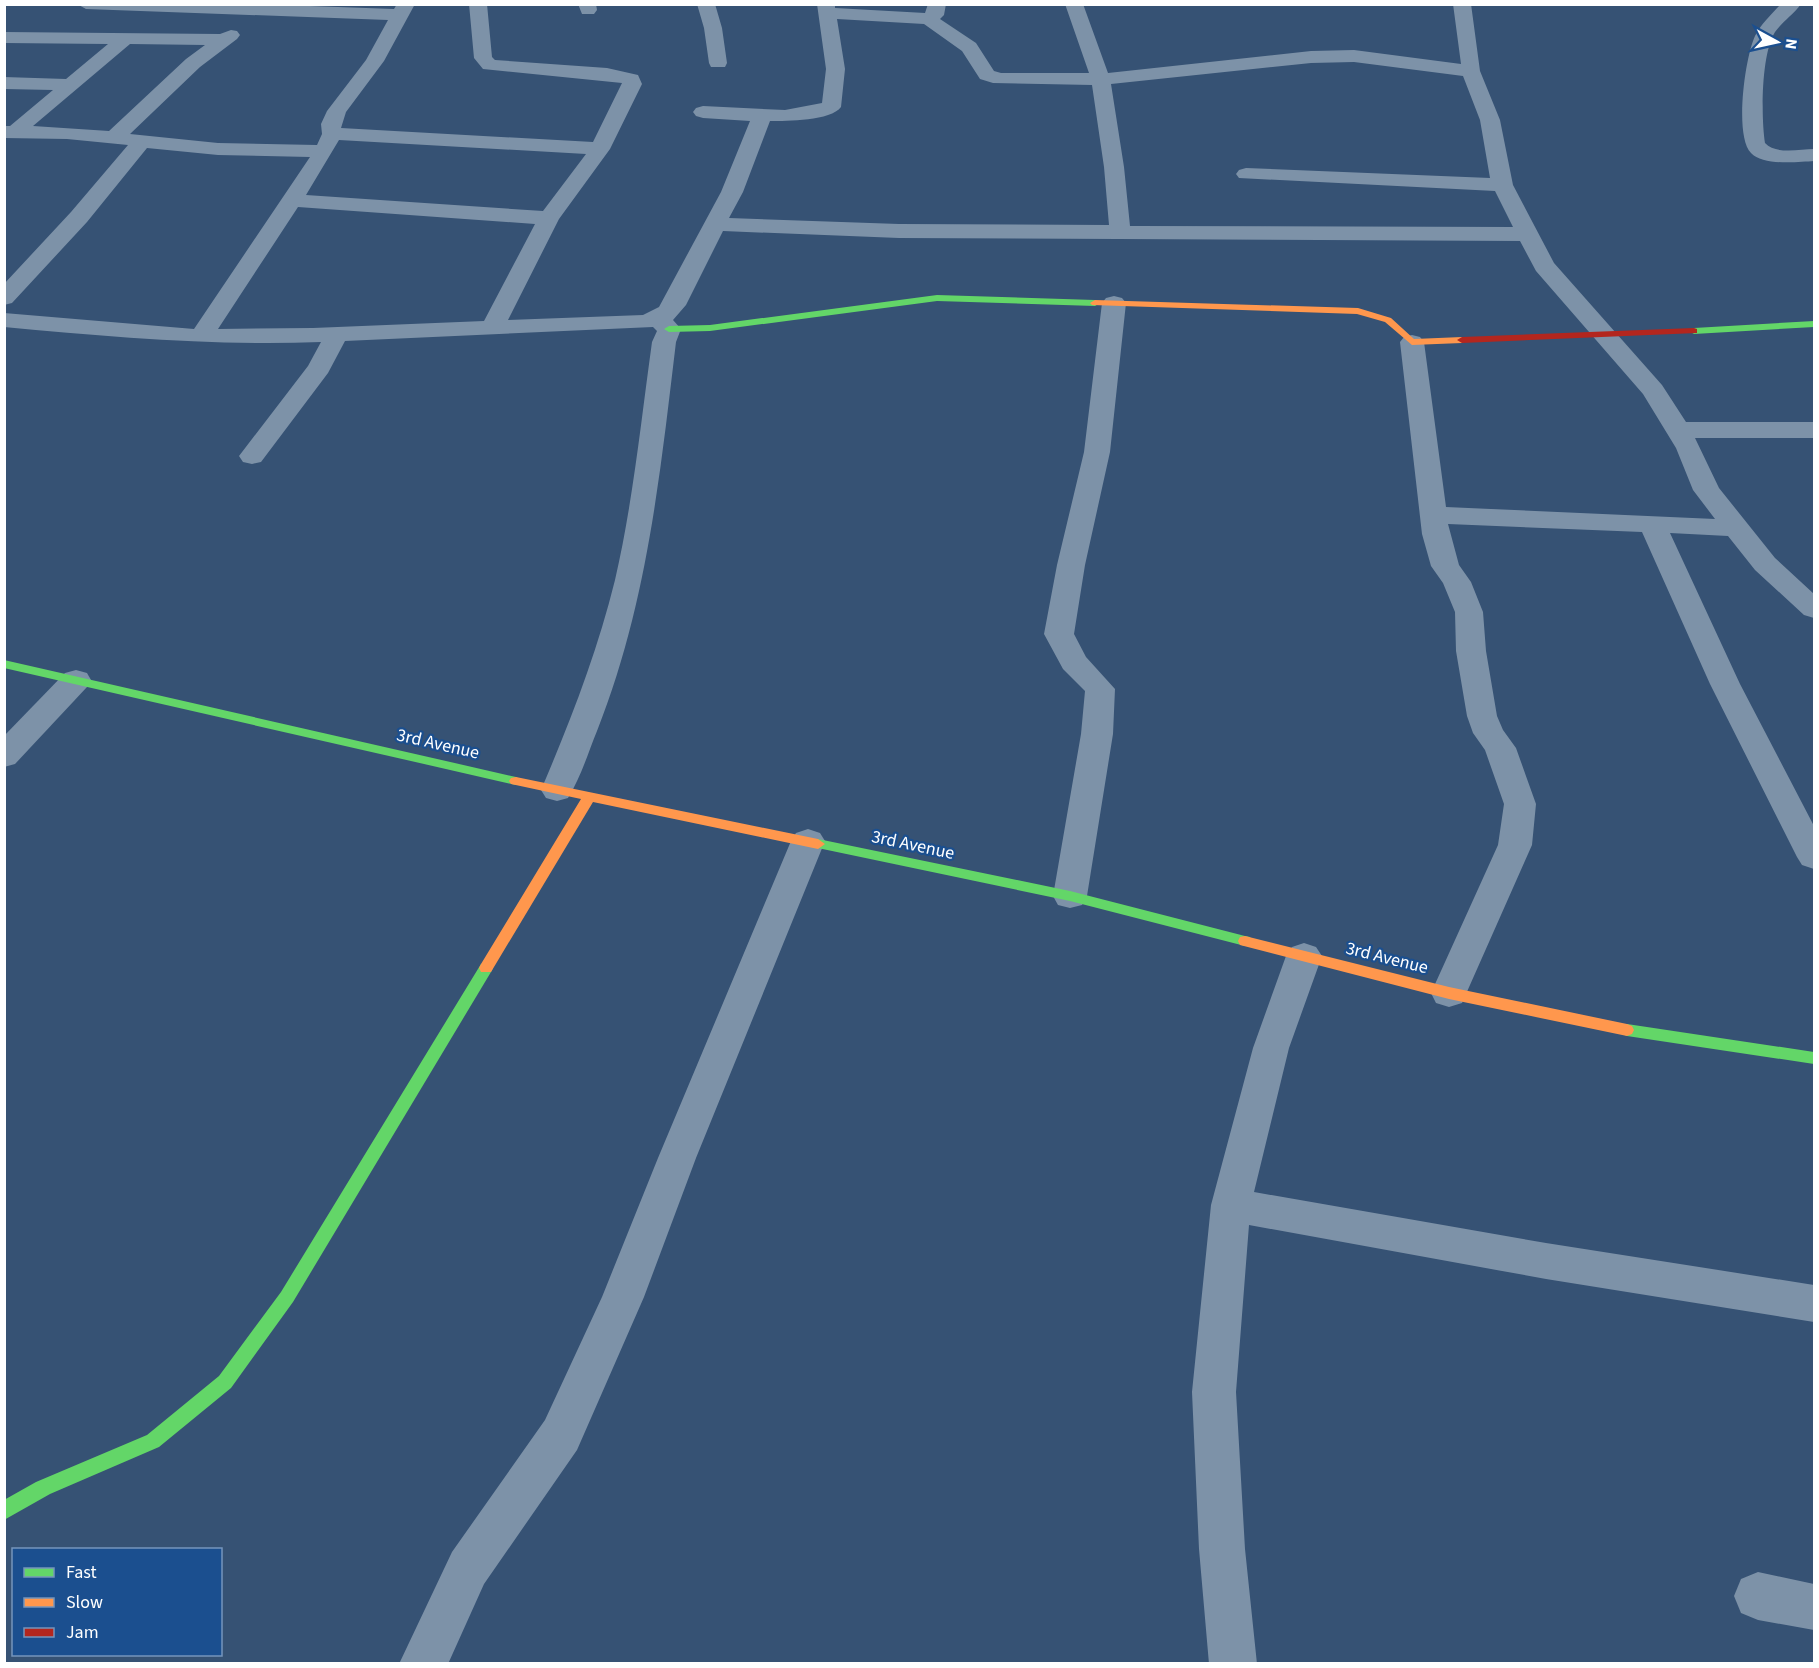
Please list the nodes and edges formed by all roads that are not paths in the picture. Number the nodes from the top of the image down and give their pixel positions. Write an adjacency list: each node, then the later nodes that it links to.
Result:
1 (86, 4): 7 (street)
2 (478, 4): 25 (street)
3 (706, 4): 14 (street)
4 (1074, 4): 16 (street)
5 (1462, 4): 15 (street)
6 (1792, 4): 26 (street)
7 (263, 7): 9 (street); 13 (street)
8 (826, 9): 10 (street); 20 (street)
9 (402, 10): 24 (street)
10 (933, 12): 16 (street)
11 (4, 37): 12 (street)
12 (126, 38): 13 (street); 18 (street)
13 (224, 40): 22 (street)
14 (718, 63)
15 (1471, 71): 16 (street); 28 (street)
16 (1101, 79): 32 (street)
17 (4, 83): 18 (street)
18 (71, 85): 21 (street)
19 (703, 112): 20 (street)
20 (762, 114): 31 (street)
21 (10, 132): 22 (street)
22 (114, 137): 23 (street)
23 (143, 140): 24 (street); 34 (street)
24 (328, 143): 25 (street); 29 (street)
25 (600, 149): 30 (street)
26 (1815, 155)
27 (1246, 174): 28 (street)
28 (1502, 185): 33 (street)
29 (290, 200): 30 (street); 41 (street)
30 (549, 218): 39 (street)
31 (715, 224): 32 (street); 37 (street)
32 (1120, 231): 33 (street)
33 (1528, 234): 40 (street)
34 (4, 298)
35 (1114, 303): 37 (street); 43 (street); 58 (street)
36 (4, 320): 41 (street)
37 (663, 324): 39 (street); 54 (street)
38 (1815, 324): 40 (street)
39 (492, 327): 42 (street)
40 (1603, 333): 43 (street); 44 (street)
41 (201, 336): 42 (street)
42 (336, 336): 46 (street)
43 (1412, 342): 47 (street)
44 (1679, 430): 45 (street); 49 (street)
45 (1815, 430)
46 (252, 456)
47 (1434, 515): 48 (street); 60 (street)
48 (1652, 525): 49 (street); 57 (street)
49 (1736, 528): 50 (street)
50 (1815, 609)
51 (4, 664): 52 (street, 3rd Avenue)
52 (76, 680): 53 (street); 54 (street, 3rd Avenue)
53 (4, 756)
54 (557, 790): 55 (street, 3rd Avenue)
55 (590, 796): 56 (street, 3rd Avenue); 64 (street)
56 (807, 841): 58 (street, 3rd Avenue); 67 (street)
57 (1815, 857)
58 (1070, 896): 59 (street, 3rd Avenue)
59 (1304, 956): 60 (street, 3rd Avenue); 62 (street)
60 (1449, 993): 61 (street, 3rd Avenue)
61 (1815, 1058)
62 (1231, 1205): 63 (street); 68 (street)
63 (1815, 1304)
64 (4, 1511)
65 (1758, 1596): 66 (street)
66 (1815, 1607)
67 (423, 1664)
68 (1233, 1664)

